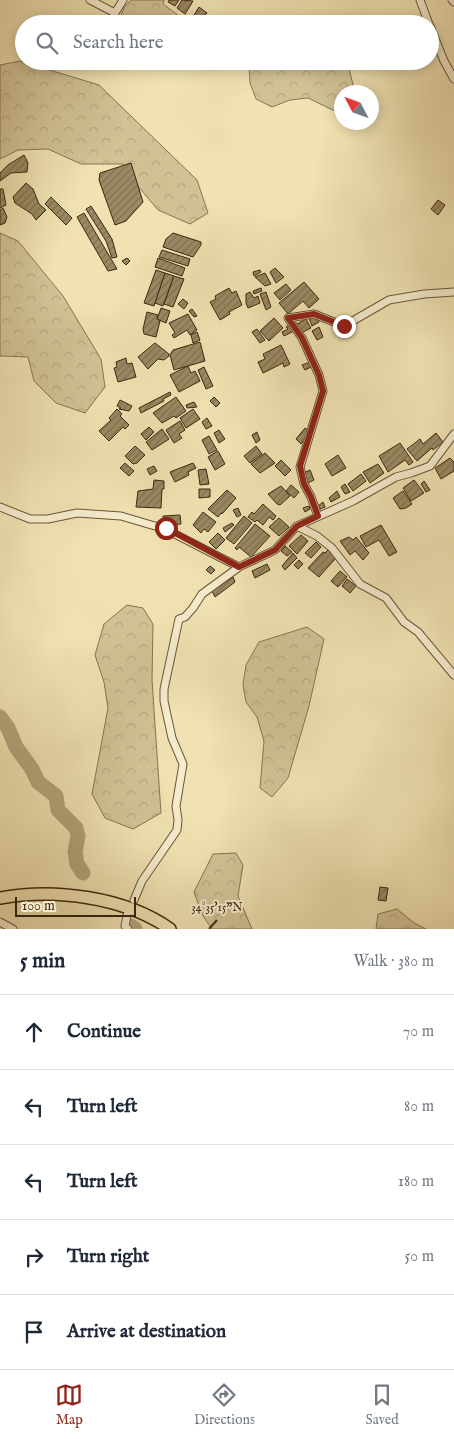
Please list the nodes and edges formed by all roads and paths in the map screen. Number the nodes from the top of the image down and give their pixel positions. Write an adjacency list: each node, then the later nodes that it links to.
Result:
1 (90, 0): 2 (street)
2 (123, 0)
3 (420, 0): 4 (street)
4 (426, 15)
5 (439, 48): 6 (street)
6 (454, 79)
7 (454, 292): 10 (street)
8 (454, 434): 10 (street)
9 (0, 507): 12 (street)
10 (318, 516): 11 (street)
11 (297, 526): 12 (street); 13 (street)
12 (239, 567): 15 (street)
13 (454, 675)
14 (0, 898): 20 (main road)
15 (134, 900)
16 (127, 915): 19 (street)
17 (0, 922): 18 (street)
18 (13, 929)
19 (128, 929)
20 (170, 929)

